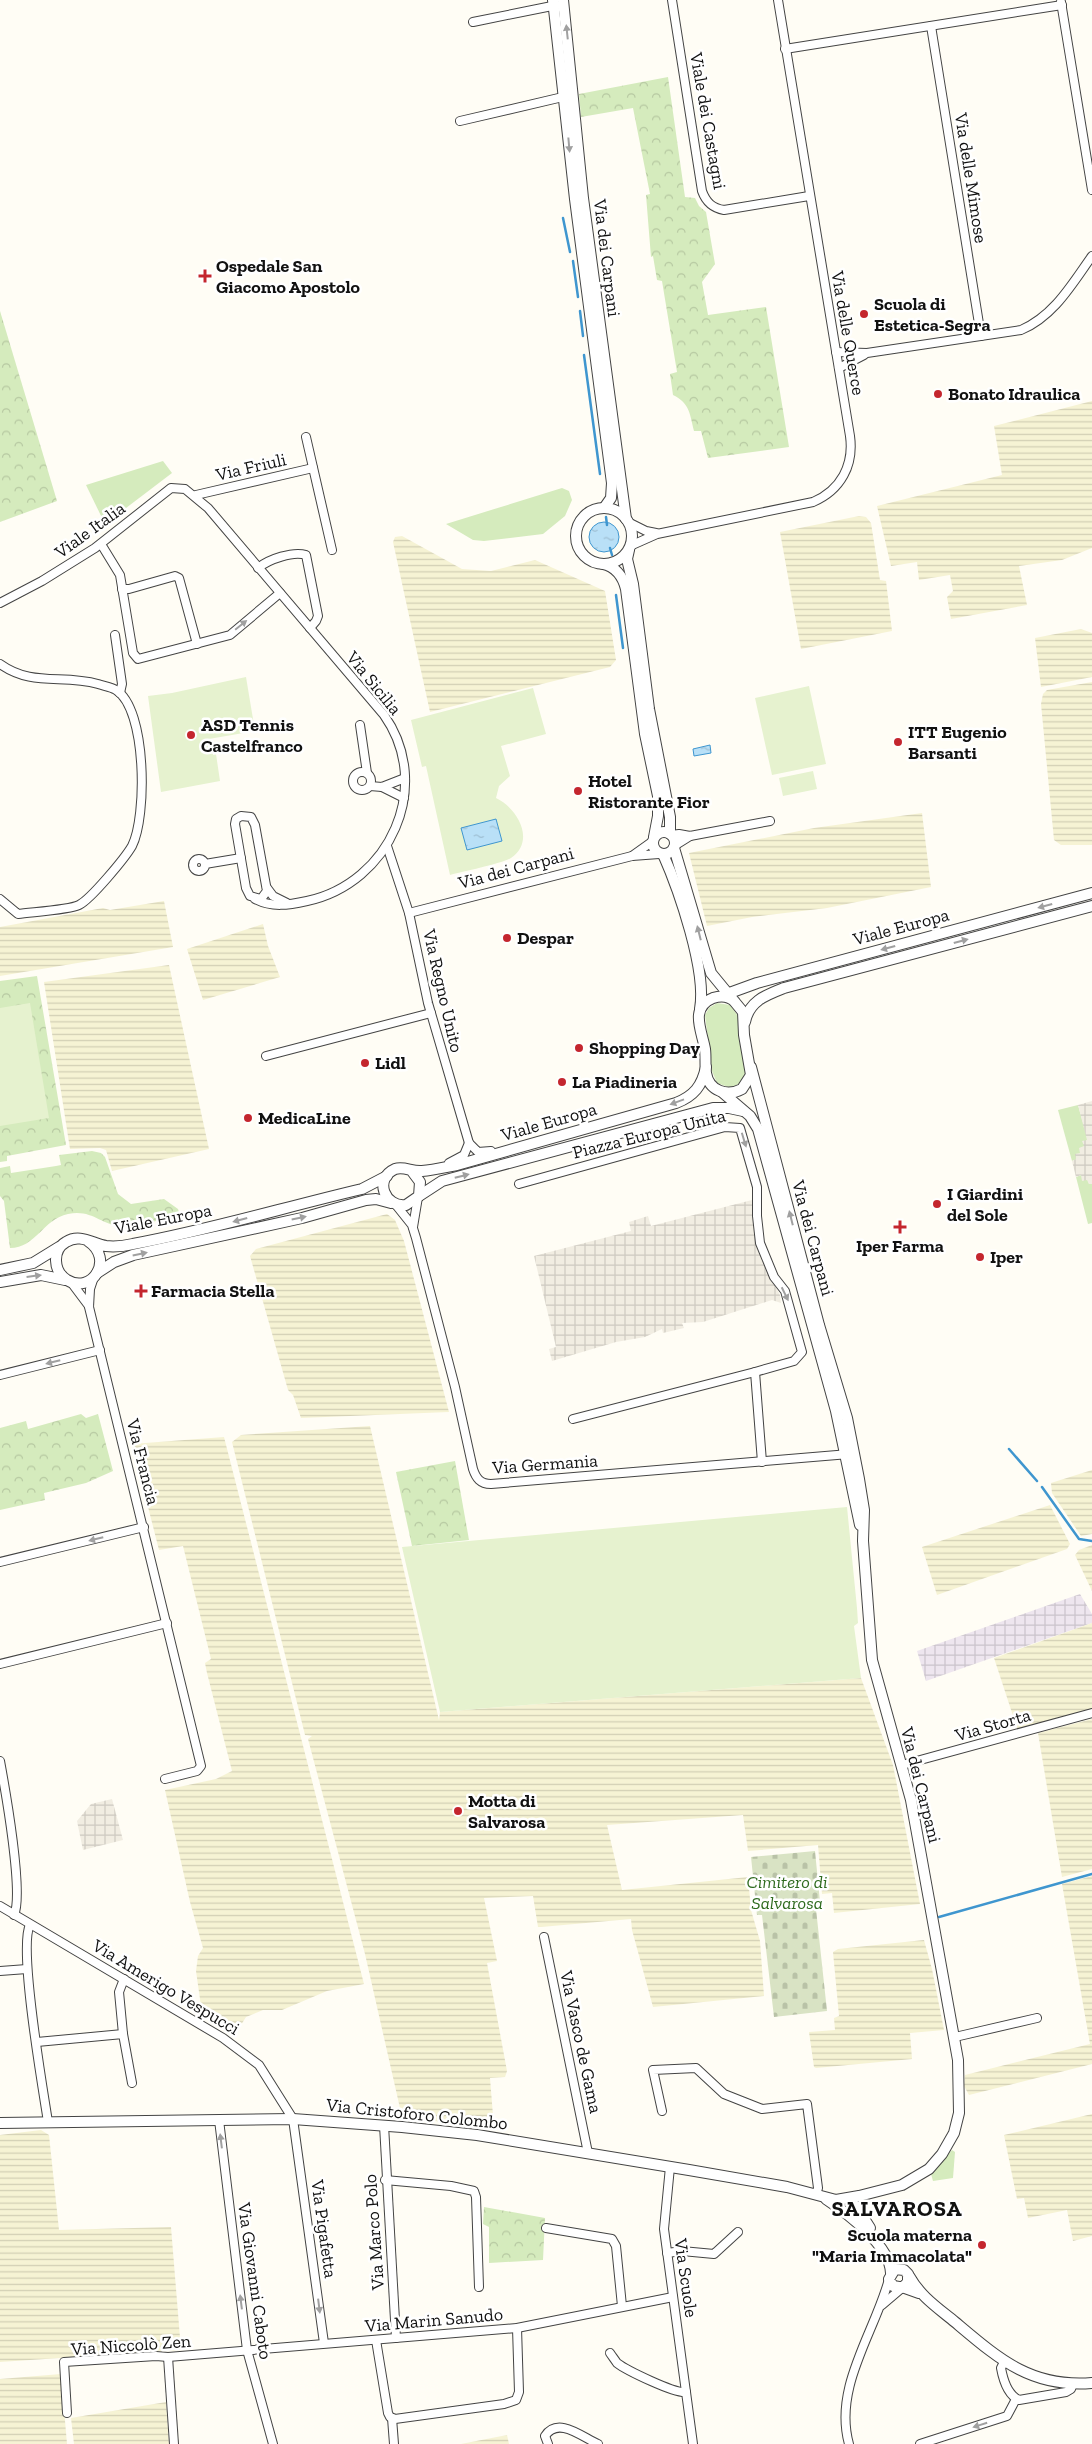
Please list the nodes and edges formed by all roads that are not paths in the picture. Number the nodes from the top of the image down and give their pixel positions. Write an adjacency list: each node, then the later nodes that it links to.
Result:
1 (672, 0): 11 (street, Viale dei Castagni)
2 (778, 0): 7 (street, Via delle Querce)
3 (558, 2): 5 (street); 8 (street, Via dei Carpani)
4 (1061, 3): 6 (street); 10 (street)
5 (474, 22)
6 (931, 26): 7 (street); 13 (street, Via delle Mimose)
7 (785, 49): 11 (street, Via delle Querce)
8 (569, 95): 9 (street); 20 (street, Via dei Carpani, one-way to 20); 21 (street, Via dei Carpani)
9 (460, 121)
10 (1092, 190)
11 (809, 196): 14 (street, Via delle Querce)
12 (1092, 256): 13 (street)
13 (981, 336): 15 (street)
14 (836, 352): 15 (street); 16 (street, Via delle Querce)
15 (871, 353): 16 (street)
16 (838, 368): 22 (street, Via delle Querce)
17 (306, 437): 18 (street, Via Friuli)
18 (313, 468): 19 (street, Via Friuli); 25 (street, Via Friuli)
19 (196, 495): 23 (street, Viale Italia); 27 (street, Via Sicilia)
20 (604, 508): 21 (street); 26 (street)
21 (627, 520): 22 (street, Via delle Querce); 24 (street)
22 (661, 534): 24 (street, Via delle Querce)
23 (102, 544): 28 (street); 30 (street, Viale Italia)
24 (630, 548): 26 (street); 35 (street)
25 (332, 550)
26 (603, 564): 35 (street)
27 (258, 568): 29 (street, Via Sicilia); 31 (street)
28 (122, 589): 33 (street); 33 (street)
29 (280, 593): 31 (street, Via Sicilia); 33 (street, one-way to 29)
30 (0, 603)
31 (310, 628): 39 (street, Via Sicilia)
32 (115, 635): 36 (street)
33 (197, 644)
34 (0, 664): 36 (street)
35 (642, 683): 44 (street); 45 (street)
36 (120, 693): 53 (street)
37 (360, 725): 38 (street)
38 (367, 773): 40 (street); 40 (street)
39 (405, 778): 41 (street); 42 (street, Via Sicilia)
40 (370, 786): 41 (street)
41 (382, 787): 42 (street)
42 (404, 798): 46 (street, Via Sicilia)
43 (770, 821): 45 (street)
44 (654, 839): 45 (street); 47 (street); 48 (street, Via dei Carpani)
45 (672, 841): 47 (street); 58 (street, one-way to 45)
46 (387, 846): 55 (street, Via Sicilia); 57 (street, Via Regno Unito)
47 (661, 854): 48 (street, Via dei Carpani); 61 (street)
48 (632, 856): 57 (street, Via dei Carpani)
49 (241, 858): 50 (street); 51 (street); 54 (street)
50 (205, 864)
51 (266, 886): 54 (street); 55 (street)
52 (1092, 893): 59 (street, Viale Europa, one-way to 59)
53 (0, 899)
54 (255, 899): 55 (street, Via Sicilia)
55 (289, 903)
56 (1092, 906): 63 (street, Viale Europa, one-way to 56)
57 (409, 913): 62 (street, Via Regno Unito)
58 (714, 979): 59 (street); 60 (street)
59 (757, 983): 60 (street, Viale Europa)
60 (724, 995): 61 (street, Viale Europa); 63 (street, Via dei Carpani)
61 (700, 1010): 65 (street)
62 (431, 1013): 64 (street); 71 (street, Via Regno Unito)
63 (743, 1028): 66 (street, Via dei Carpani)
64 (266, 1056)
65 (706, 1067): 67 (street, Via dei Carpani); 70 (street, Viale Europa, one-way to 70)
66 (751, 1067): 67 (street, Viale Europa); 90 (street, Via dei Carpani, one-way to 66)
67 (729, 1094): 68 (street, Viale Europa); 69 (street, Via dei Carpani)
68 (713, 1108): 69 (street, Viale Europa); 76 (street, Viale Europa, one-way to 68)
69 (748, 1113): 87 (street, Via dei Carpani)
70 (557, 1135): 71 (street); 73 (street, Viale Europa)
71 (469, 1143): 73 (street)
72 (411, 1170): 73 (street, Viale Europa); 74 (street, Viale Europa); 76 (street)
73 (432, 1170)
74 (387, 1176): 77 (street); 79 (street, Viale Europa, one-way to 79)
75 (519, 1184): 88 (street, Piazza Europa Unita, one-way to 88)
76 (418, 1197): 77 (street, Viale Europa); 78 (street, Via Germania)
77 (395, 1204): 78 (street, Via Germania); 82 (street, Viale Europa, one-way to 77)
78 (413, 1227): 93 (street, Via Germania)
79 (88, 1241): 80 (street, Viale Europa); 82 (street, Viale Europa)
80 (62, 1245): 81 (street, Viale Europa); 83 (street)
81 (0, 1270)
82 (95, 1275): 83 (street, Viale Europa); 85 (street, Via Francia)
83 (69, 1281): 84 (street, Viale Europa, one-way to 83); 85 (street, Via Francia)
84 (0, 1282)
85 (89, 1308): 86 (street, Via Francia)
86 (100, 1350): 89 (street, one-way to 89); 94 (street, Via Francia)
87 (822, 1363): 90 (street, Via dei Carpani); 92 (street, Via dei Carpani)
88 (755, 1372): 91 (street, Piazza Europa Unita); 93 (street)
89 (0, 1375)
90 (846, 1418): 92 (street, Via dei Carpani)
91 (573, 1419)
92 (848, 1450): 93 (street, Via Germania); 95 (street, Via dei Carpani); 95 (street, Via dei Carpani)
93 (762, 1462)
94 (144, 1527): 96 (street, one-way to 96); 97 (street, Via Francia)
95 (863, 1541): 101 (street, Via dei Carpani)
96 (0, 1562)
97 (167, 1623): 98 (street); 102 (street, Via Francia)
98 (0, 1664)
99 (1092, 1713): 101 (street, Via Storta)
100 (0, 1761): 104 (street)
101 (902, 1765): 112 (street, Via dei Carpani)
102 (165, 1779)
103 (0, 1906): 104 (street, Via Amerigo Vespucci)
104 (14, 1915): 105 (street, Via Amerigo Vespucci)
105 (30, 1925): 107 (street); 109 (street, Via Amerigo Vespucci)
106 (544, 1937): 121 (street, Via Vasco de Gama)
107 (27, 1969): 108 (street); 113 (street)
108 (0, 1971)
109 (124, 1979): 111 (street); 116 (street, Via Amerigo Vespucci)
110 (1037, 2018): 112 (street)
111 (124, 2034): 113 (street); 114 (street)
112 (955, 2037): 125 (street, Via dei Carpani)
113 (37, 2042): 119 (street)
114 (132, 2083)
115 (662, 2111): 124 (street)
116 (294, 2119): 117 (street, Via Cristoforo Colombo); 120 (street, Via Cristoforo Colombo); 140 (street, Via Pigafetta, one-way to 140)
117 (219, 2120): 119 (street, Via Cristoforo Colombo); 141 (street, Via Giovanni Caboto, one-way to 117)
118 (0, 2122): 119 (street, Via Cristoforo Colombo)
119 (48, 2122)
120 (384, 2125): 121 (street, Via Cristoforo Colombo); 123 (street, Via Marco Polo)
121 (588, 2154): 122 (street, Via Cristoforo Colombo)
122 (670, 2167): 124 (street, Via Cristoforo Colombo); 128 (street, Via Scuole)
123 (385, 2180): 131 (street); 138 (street, Via Marco Polo)
124 (820, 2196): 125 (street, Via Cristoforo Colombo)
125 (849, 2205): 129 (street); 130 (street)
126 (546, 2228): 135 (street)
127 (738, 2232): 128 (street)
128 (667, 2253): 134 (street, Via Scuole)
129 (906, 2273): 130 (street); 132 (street); 133 (street)
130 (890, 2276): 132 (street); 136 (street)
131 (479, 2287)
132 (902, 2288): 133 (street); 136 (street)
133 (922, 2295): 144 (street)
134 (673, 2297): 135 (street, Via Marin Sanudo); 147 (street, Via Scuole)
135 (622, 2306): 137 (street, Via Marin Sanudo)
136 (880, 2307): 157 (street)
137 (517, 2328): 138 (street, Via Marin Sanudo); 150 (street)
138 (396, 2338): 139 (street, Via Marin Sanudo)
139 (376, 2340): 140 (street, Via Marin Sanudo); 150 (street)
140 (324, 2344): 141 (street, Via Marin Sanudo)
141 (247, 2350): 143 (street, Via Niccolò Zen); 153 (street, Via Giovanni Caboto)
142 (610, 2353): 147 (street)
143 (168, 2357): 149 (street, Via Niccolò Zen); 152 (street)
144 (1004, 2362): 146 (street); 148 (street)
145 (1092, 2383): 146 (street)
146 (1073, 2384): 148 (street)
147 (686, 2392): 156 (street, Via Scuole)
148 (1016, 2399): 158 (street, one-way to 158)
149 (67, 2413)
150 (392, 2418): 154 (street)
151 (594, 2443): 155 (street)
152 (174, 2444)
153 (273, 2444)
154 (394, 2444)
155 (548, 2444)
156 (693, 2444)
157 (849, 2444)
158 (920, 2444)

